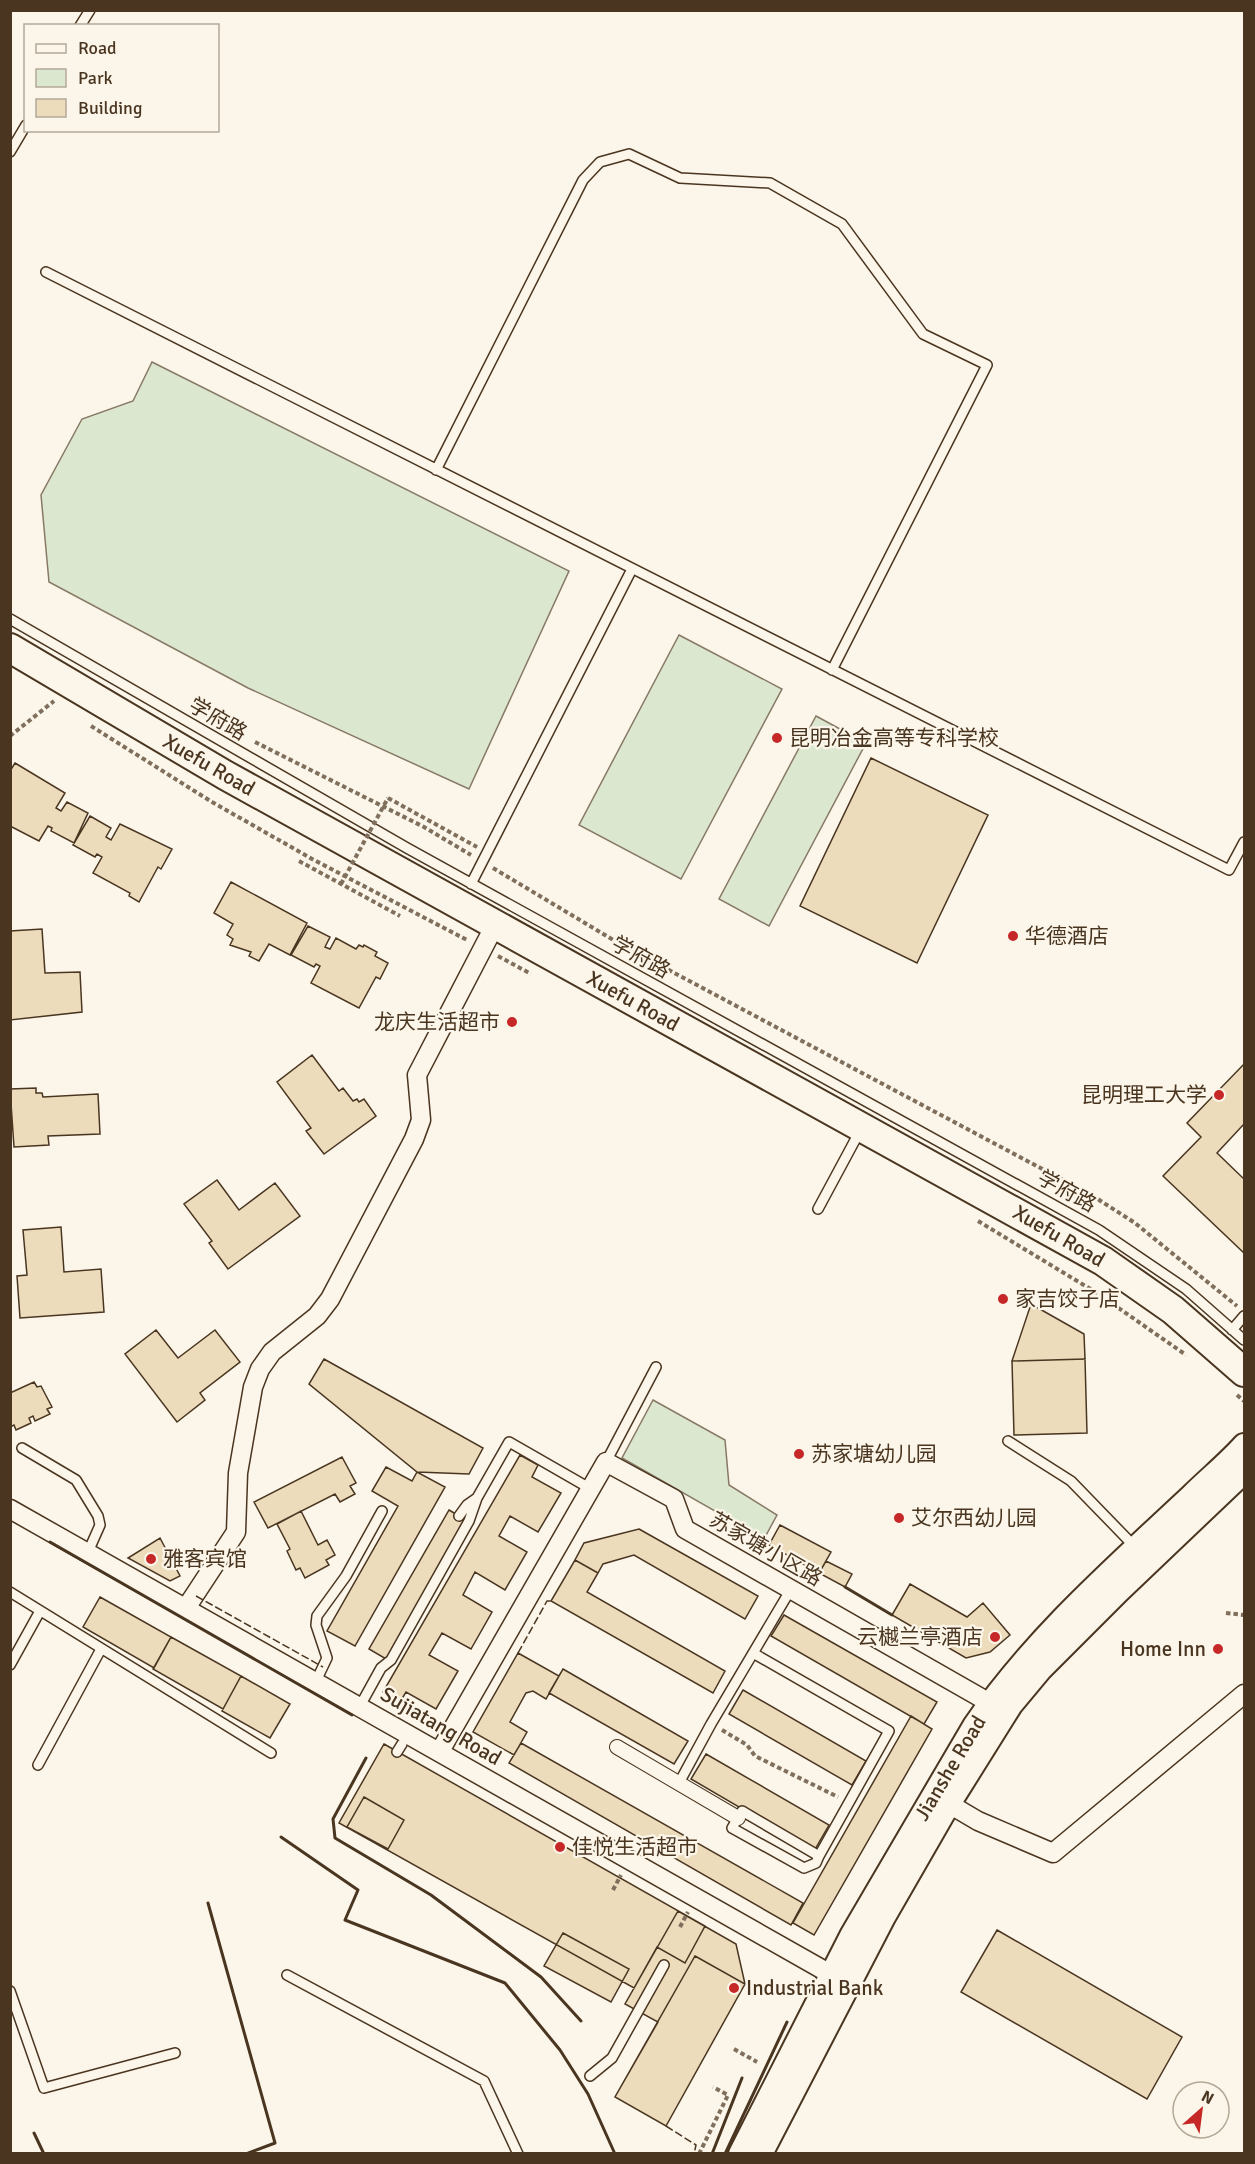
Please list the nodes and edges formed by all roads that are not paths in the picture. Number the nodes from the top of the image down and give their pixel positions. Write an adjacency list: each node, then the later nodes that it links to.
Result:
1 (90, 10): 2 (lane)
2 (81, 24)
3 (24, 128): 4 (lane)
4 (10, 152)
5 (46, 272): 6 (lane)
6 (436, 470): 7 (lane); 10 (lane)
7 (632, 569): 10 (lane); 12 (lane)
8 (10, 619): 12 (lane, 学府路)
9 (10, 648): 13 (main road, Xuefu Road)
10 (832, 670): 11 (lane)
11 (1245, 842)
12 (471, 884): 17 (lane, 学府路)
13 (489, 937): 14 (main road, Xuefu Road); 35 (street)
14 (862, 1127): 15 (lane); 20 (main road, Xuefu Road)
15 (818, 1209)
16 (1245, 1315): 17 (lane)
17 (1232, 1330): 18 (lane, 学府路)
18 (1245, 1340)
19 (656, 1367): 24 (lane)
20 (1236, 1380)
21 (1008, 1441): 31 (lane)
22 (1245, 1445): 31 (street, Jianshe Road)
23 (22, 1449): 32 (lane)
24 (606, 1462): 26 (street); 33 (street, 苏家塘小区路)
25 (1245, 1472): 49 (street, Jianshe Road)
26 (591, 1489): 27 (lane); 45 (street)
27 (477, 1498): 30 (lane); 43 (lane)
28 (10, 1509): 32 (street, Sujiatang Road)
29 (382, 1511): 40 (lane)
30 (459, 1516)
31 (1136, 1548): 42 (street, Jianshe Road)
32 (88, 1552): 35 (street, Sujiatang Road)
33 (791, 1589): 38 (lane); 42 (street, 苏家塘小区路)
34 (10, 1592): 36 (lane)
35 (186, 1608): 40 (street, Sujiatang Road)
36 (40, 1611): 37 (lane); 39 (lane)
37 (101, 1649): 46 (lane); 47 (lane)
38 (753, 1653): 48 (lane); 51 (lane)
39 (10, 1665)
40 (316, 1681): 43 (street, Sujiatang Road)
41 (1245, 1694): 49 (street)
42 (990, 1703): 49 (street, Jianshe Road)
43 (360, 1706): 45 (street, Sujiatang Road)
44 (617, 1747): 48 (street)
45 (440, 1751): 54 (street, Sujiatang Road)
46 (271, 1753)
47 (38, 1765)
48 (679, 1783): 50 (street)
49 (942, 1800): 54 (street, Jianshe Road)
50 (738, 1818): 51 (lane); 51 (lane)
51 (819, 1856)
52 (664, 1965): 57 (lane)
53 (287, 1975): 58 (lane)
54 (840, 1979): 59 (street, Jianshe Road); 60 (street, Jianshe Road)
55 (10, 1991): 56 (lane)
56 (175, 2053)
57 (590, 2076)
58 (518, 2154)
59 (740, 2154)
60 (761, 2154)

